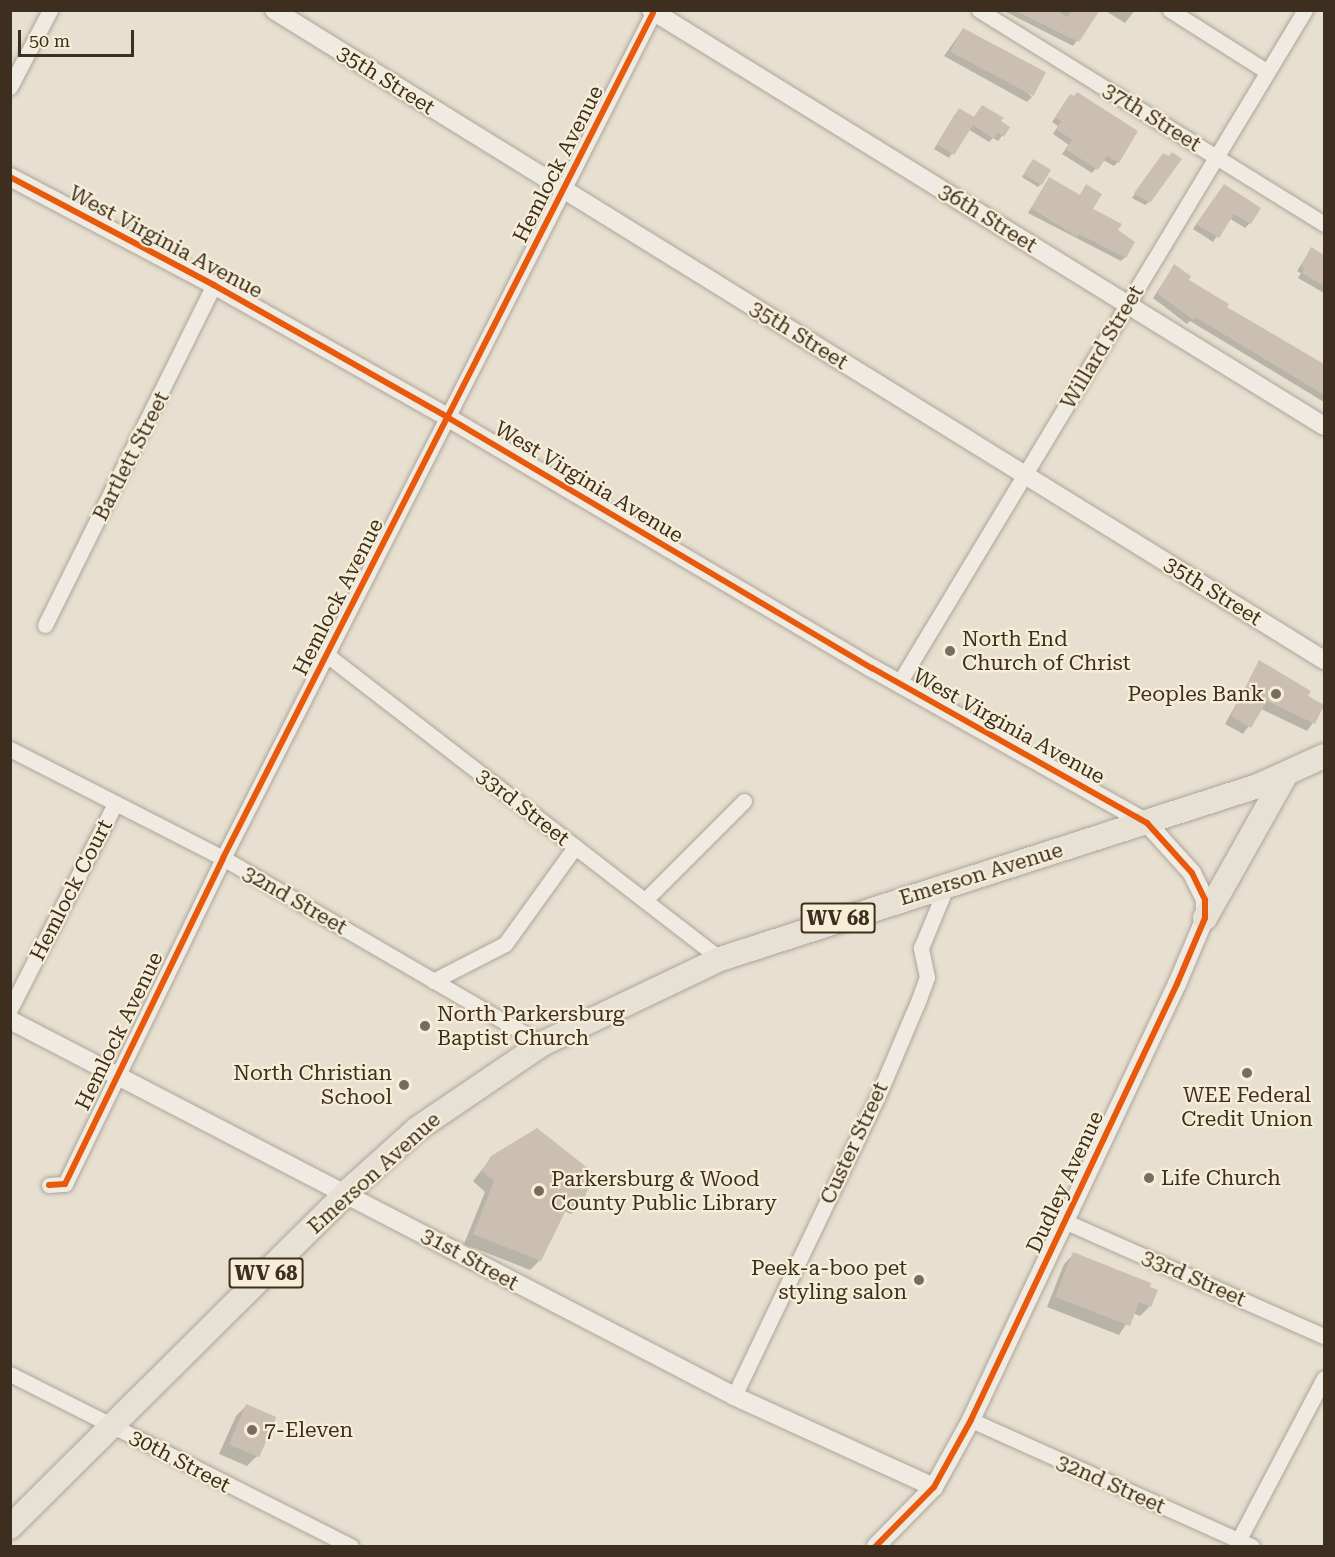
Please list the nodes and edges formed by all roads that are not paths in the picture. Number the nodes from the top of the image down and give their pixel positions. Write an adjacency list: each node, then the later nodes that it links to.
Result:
1 (50, 10): 9 (street)
2 (274, 10): 12 (street, 35th Street)
3 (979, 10): 10 (street, 37th Street)
4 (1170, 10): 8 (street)
5 (1305, 10): 8 (street, Willard Street)
6 (652, 12): 7 (street, 36th Street); 12 (street, Hemlock Avenue)
7 (673, 17): 15 (street, 36th Street)
8 (1266, 71): 10 (street, Willard Street)
9 (10, 87)
10 (1218, 157): 13 (street, 37th Street); 15 (street, Willard Street)
11 (10, 177): 14 (street, West Virginia Avenue)
12 (563, 190): 16 (street, Hemlock Avenue); 18 (street, 35th Street)
13 (1324, 224)
14 (214, 285): 16 (street, West Virginia Avenue); 19 (street, Bartlett Street)
15 (1128, 305): 17 (street, 36th Street); 18 (street, Willard Street)
16 (447, 417): 20 (street, Hemlock Avenue); 22 (street, West Virginia Avenue)
17 (1324, 426)
18 (1027, 475): 21 (street, 35th Street); 22 (street, Willard Street)
19 (45, 625)
20 (327, 655): 29 (street, 33rd Street); 30 (street, Hemlock Avenue)
21 (1324, 660)
22 (899, 684): 28 (street, West Virginia Avenue)
23 (10, 749): 27 (street, 32nd Street)
24 (1324, 756): 25 (main road, Emerson Avenue / WV 68)
25 (1286, 774): 28 (main road, Emerson Avenue / WV 68); 33 (main road)
26 (744, 801): 32 (street)
27 (115, 804): 30 (street, 32nd Street); 36 (street, Hemlock Court)
28 (1147, 823): 31 (main road, Emerson Avenue / WV 68); 33 (street)
29 (575, 846): 32 (street, 33rd Street); 35 (street)
30 (223, 858): 35 (street, 32nd Street); 39 (street, Hemlock Avenue)
31 (947, 885): 34 (main road, Emerson Avenue / WV 68); 46 (street, Custer Street)
32 (645, 900): 34 (street, 33rd Street)
33 (1205, 918): 42 (street, Dudley Avenue)
34 (720, 959): 38 (main road, Emerson Avenue / WV 68)
35 (433, 981): 38 (street, 32nd Street)
36 (10, 1009)
37 (10, 1020): 39 (street, 31st Street)
38 (542, 1044): 41 (main road, Emerson Avenue / WV 68)
39 (116, 1073): 40 (street, Hemlock Avenue); 41 (street, 31st Street)
40 (49, 1185)
41 (347, 1192): 46 (street, 31st Street); 48 (main road, Emerson Avenue / WV 68)
42 (1064, 1221): 43 (street, 33rd Street); 47 (street, Dudley Avenue)
43 (1324, 1336)
44 (10, 1374): 48 (street, 30th Street)
45 (1324, 1378): 51 (street)
46 (734, 1396): 49 (street, 31st Street)
47 (971, 1420): 49 (street, Dudley Avenue); 51 (street, 32nd Street)
48 (112, 1425): 50 (main road, Emerson Avenue / WV 68); 52 (street, 30th Street)
49 (934, 1487): 53 (street, Dudley Avenue)
50 (10, 1527)
51 (1245, 1544)
52 (351, 1546)
53 (876, 1546)

